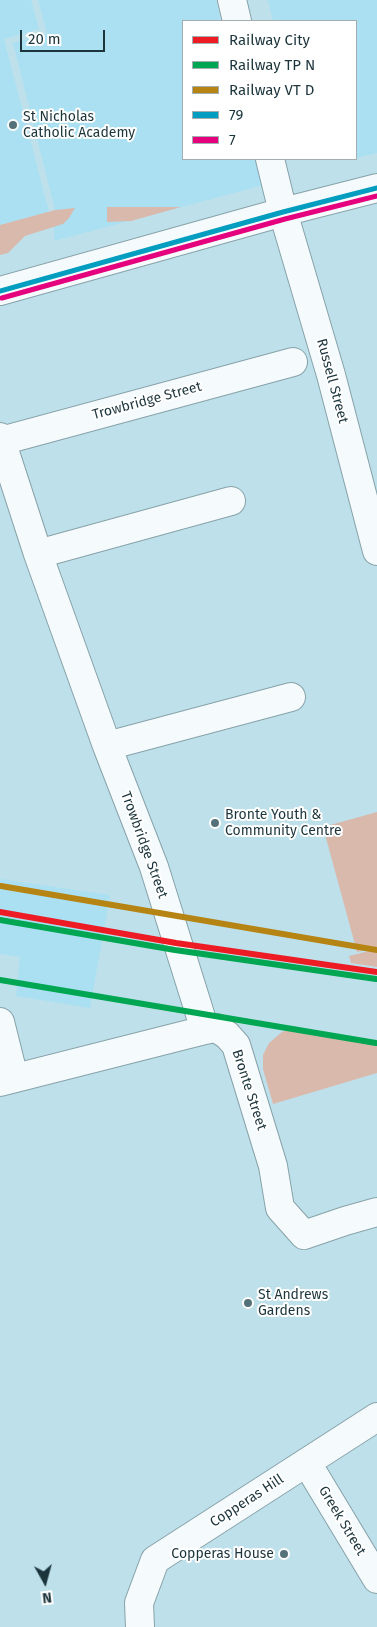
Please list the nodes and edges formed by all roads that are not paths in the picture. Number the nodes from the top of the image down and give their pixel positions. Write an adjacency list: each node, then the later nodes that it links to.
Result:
1 (232, 0): 2 (street)
2 (237, 20)
3 (270, 160): 5 (street, Russell Street)
4 (377, 188): 5 (street)
5 (284, 212): 6 (street); 10 (street, Russell Street)
6 (0, 291)
7 (293, 362): 8 (street, Trowbridge Street)
8 (1, 439): 11 (street, Trowbridge Street)
9 (231, 501): 11 (street)
10 (377, 552)
11 (38, 554): 13 (street, Trowbridge Street)
12 (291, 697): 13 (street)
13 (107, 746): 15 (street, Trowbridge Street)
14 (0, 1022): 16 (street)
15 (205, 1030): 16 (street, Bronte Street); 17 (street, Bronte Street)
16 (7, 1080)
17 (377, 1212)
18 (377, 1417): 19 (street, Copperas Hill)
19 (307, 1463): 20 (street, Greek Street); 21 (street, Copperas Hill)
20 (377, 1579)
21 (140, 1615)

